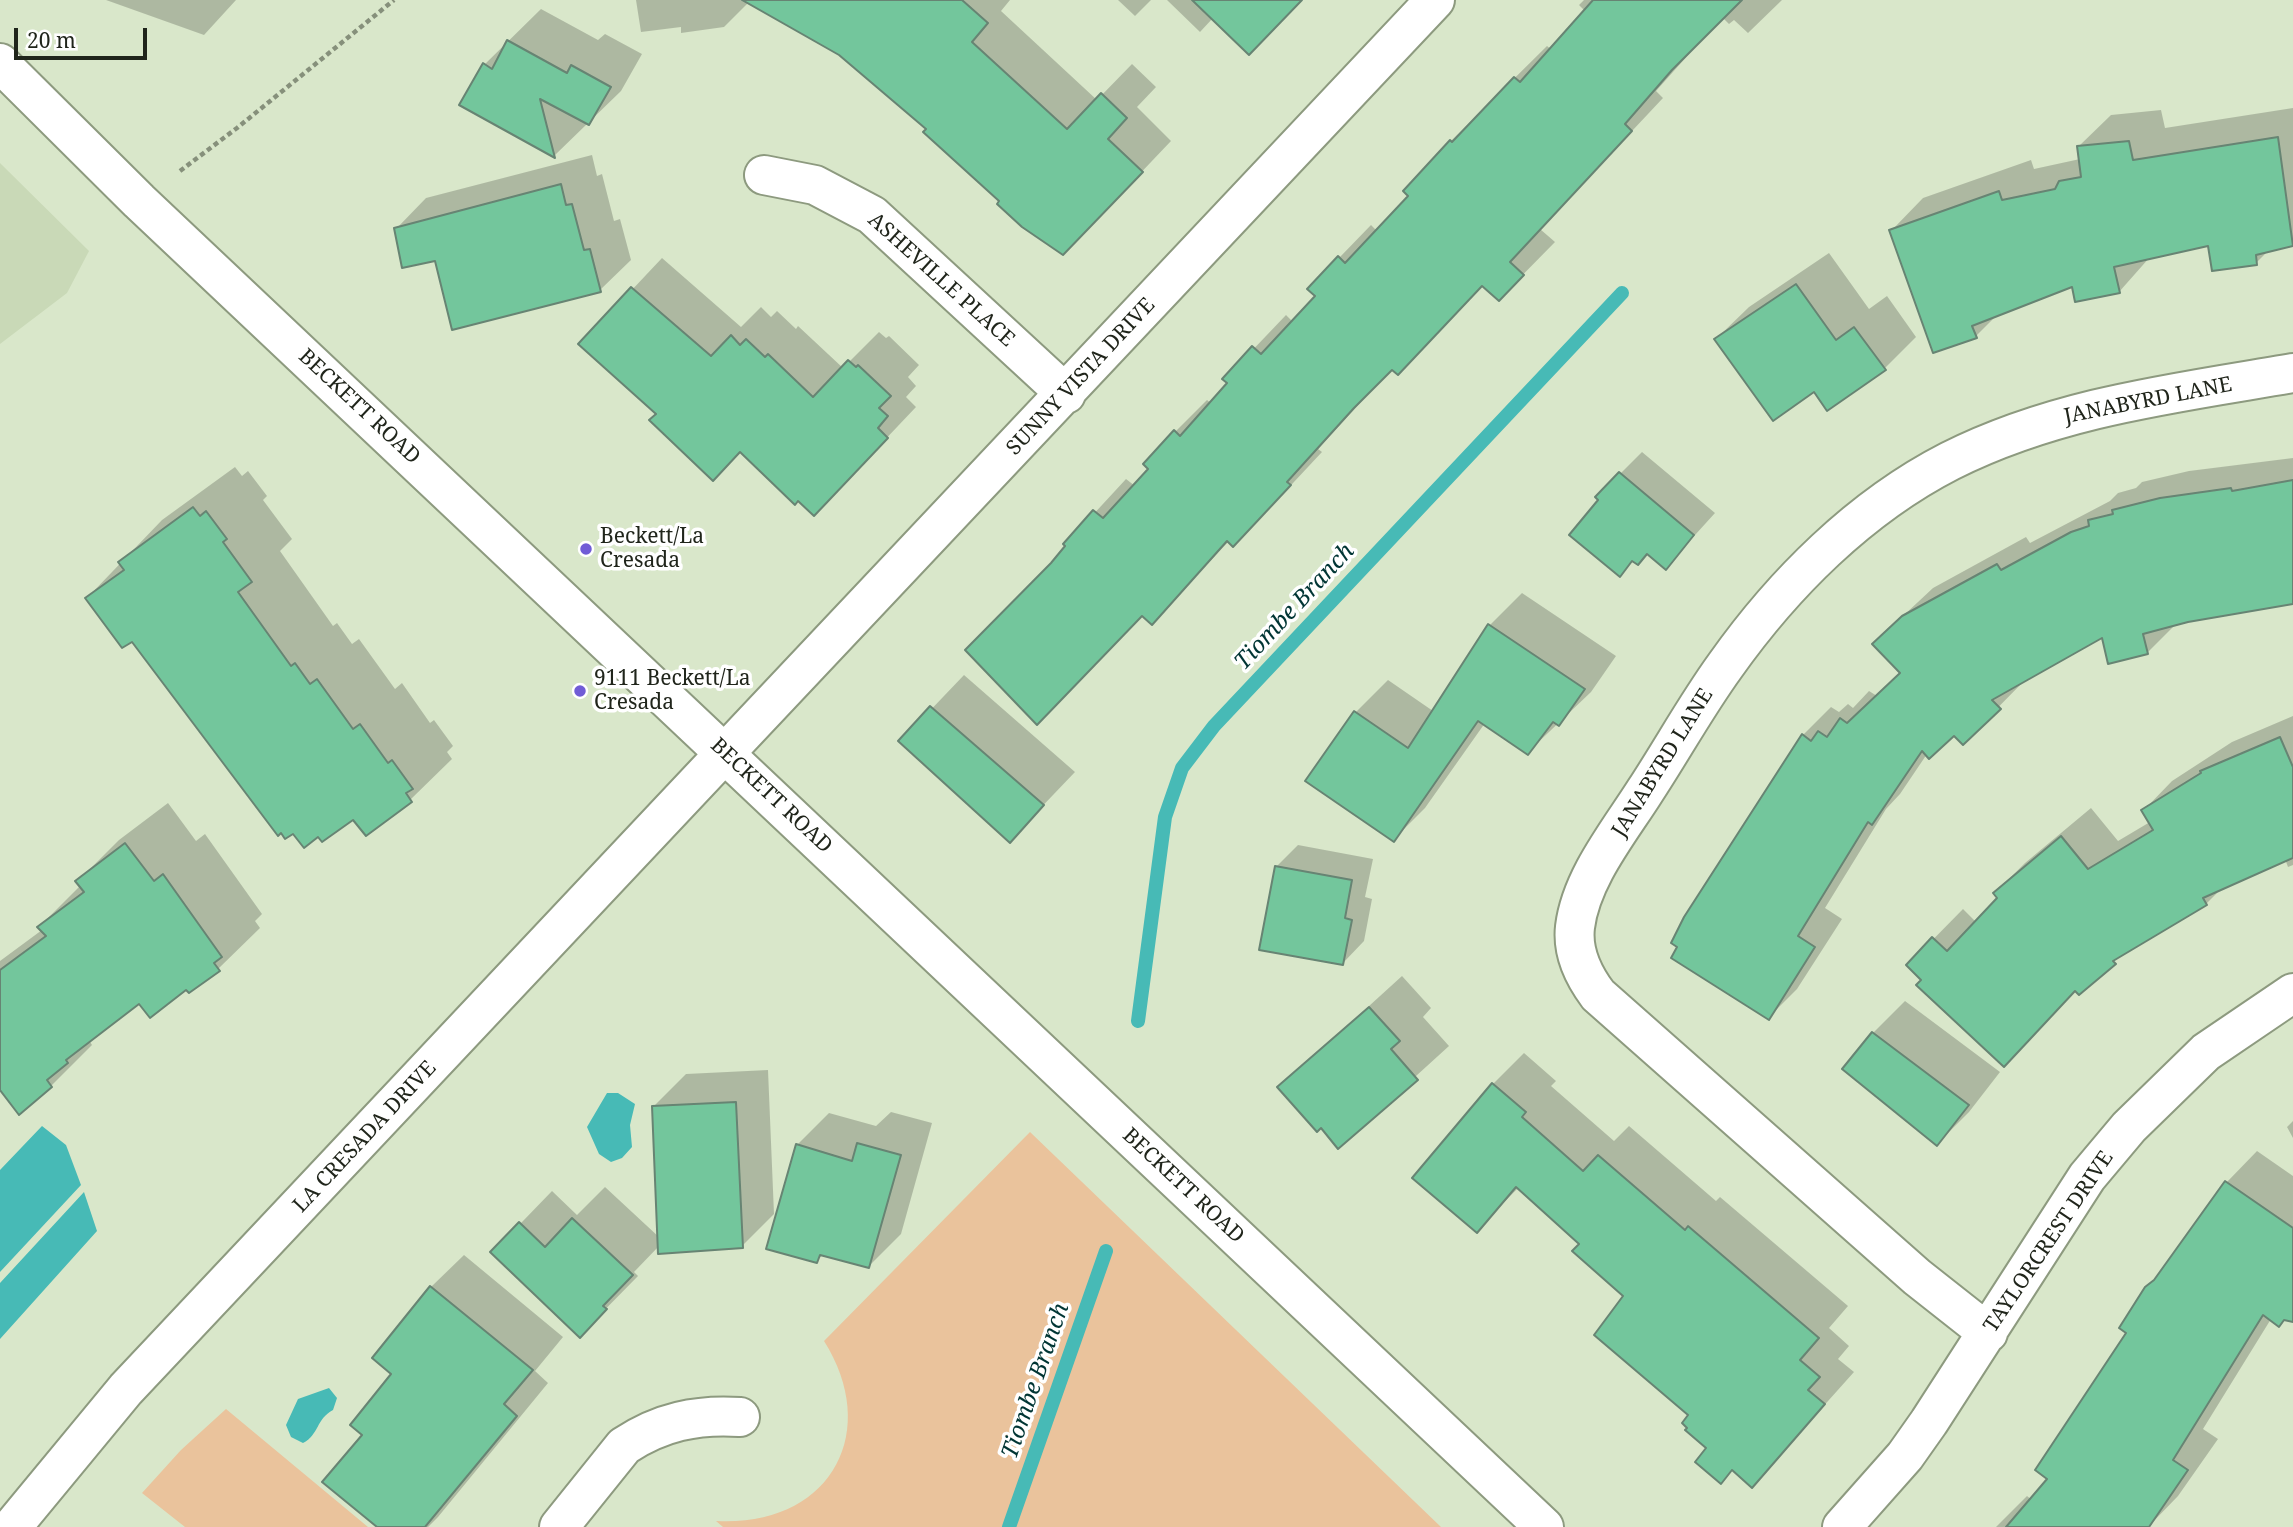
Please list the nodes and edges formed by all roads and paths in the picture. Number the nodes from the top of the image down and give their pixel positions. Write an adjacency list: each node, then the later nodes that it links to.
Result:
1 (394, 0): 4 (path)
2 (1435, 0): 7 (street, SUNNY VISTA DRIVE)
3 (0, 63): 8 (street, BECKETT ROAD)
4 (180, 170)
5 (764, 175): 7 (street, ASHEVILLE PLACE)
6 (2293, 373): 10 (street, JANABYRD LANE)
7 (1066, 394): 8 (street, SUNNY VISTA DRIVE)
8 (725, 753): 12 (street, LA CRESADA DRIVE); 14 (street, BECKETT ROAD)
9 (2293, 993): 10 (street, TAYLORCREST DRIVE)
10 (1988, 1333): 15 (street, TAYLORCREST DRIVE)
11 (740, 1417): 13 (street)
12 (12, 1527)
13 (559, 1527)
14 (1544, 1527)
15 (1842, 1527)

